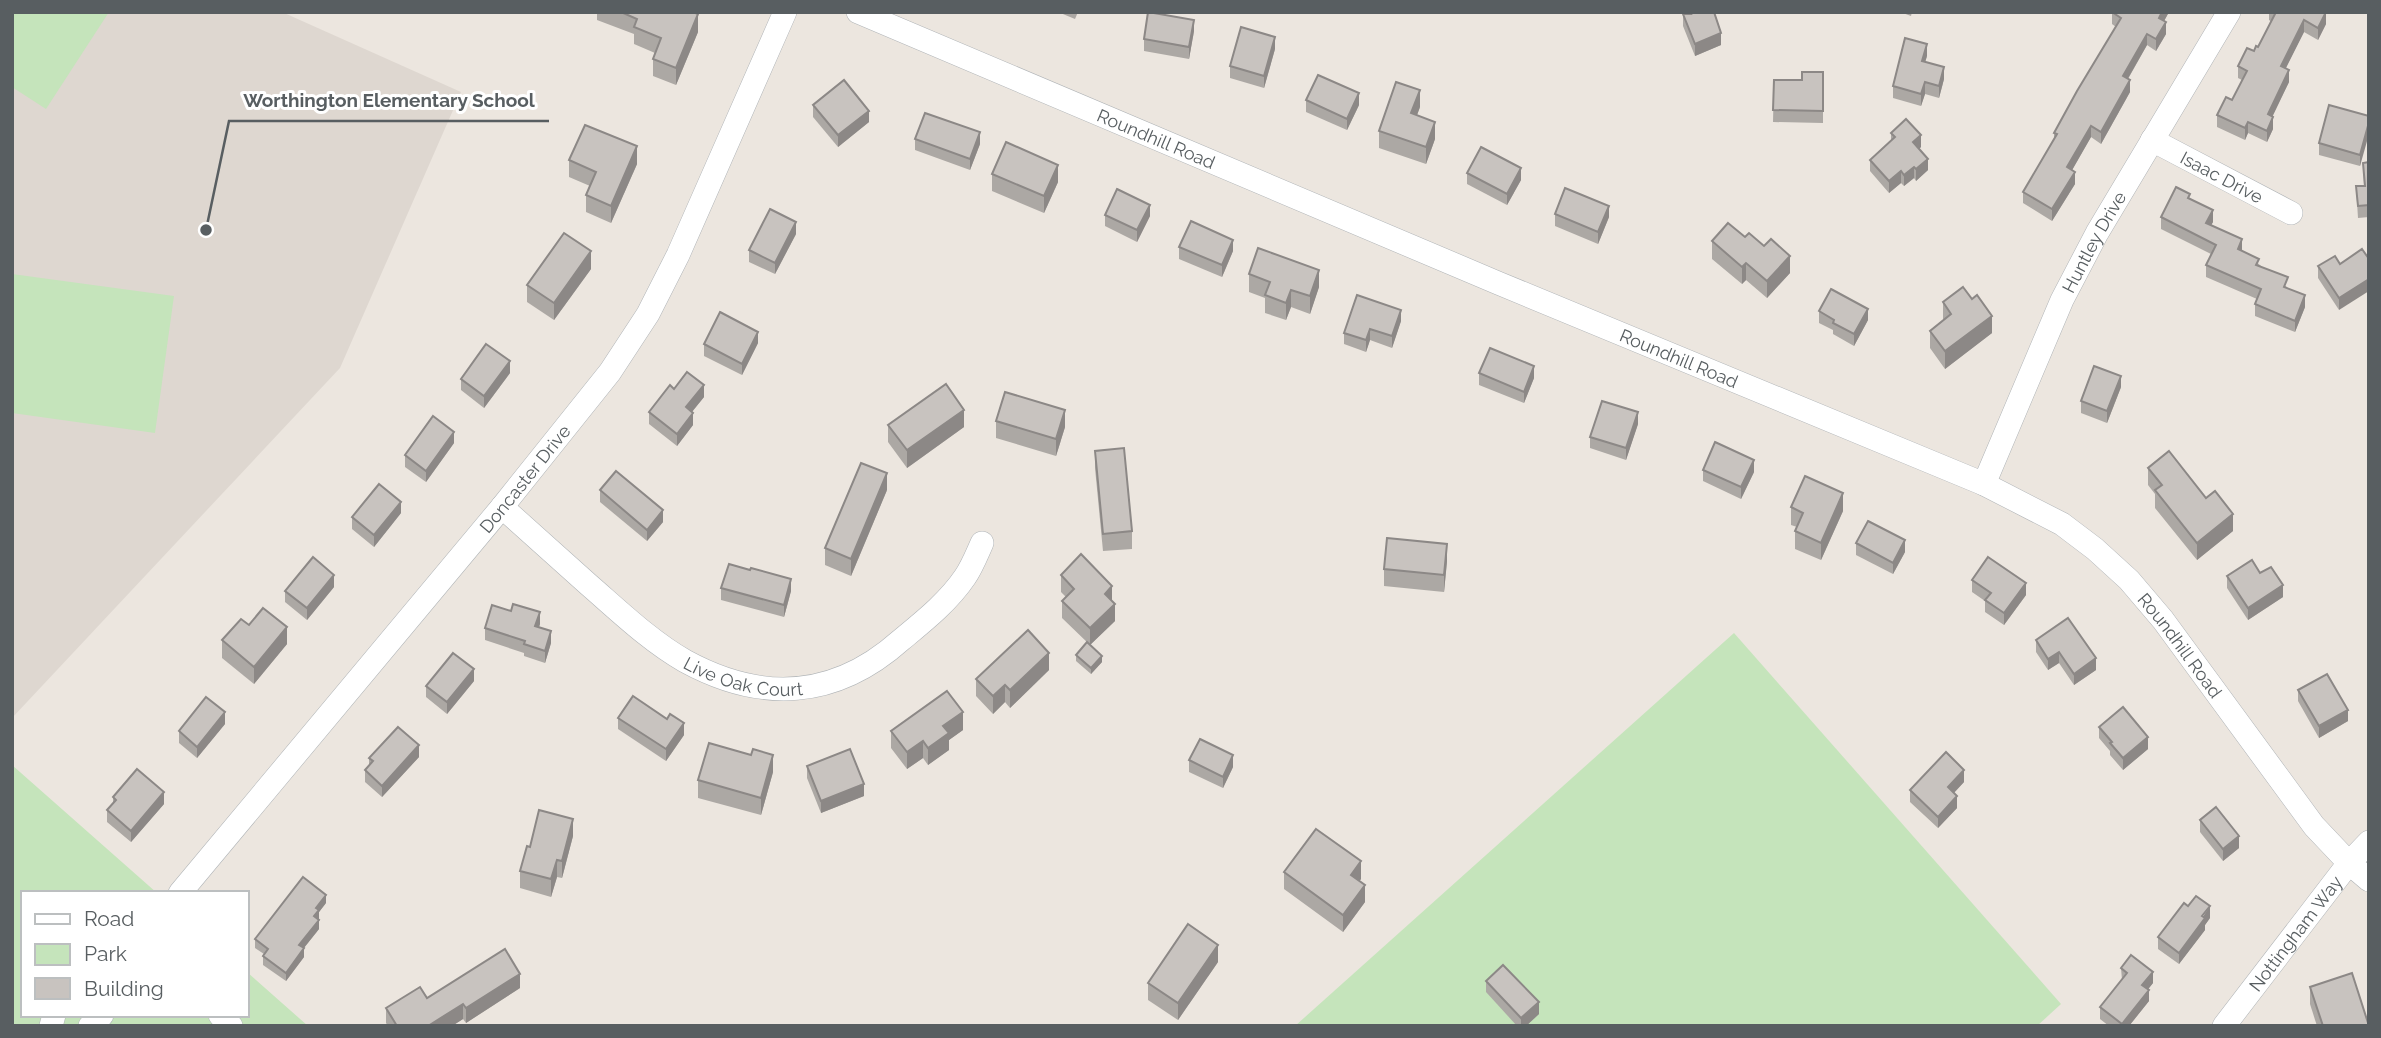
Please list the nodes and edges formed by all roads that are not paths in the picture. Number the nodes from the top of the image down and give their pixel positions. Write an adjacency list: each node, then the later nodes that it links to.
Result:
1 (785, 12): 7 (street, Doncaster Drive)
2 (858, 12): 6 (street, Roundhill Road)
3 (2229, 12): 4 (street, Huntley Drive)
4 (2152, 140): 5 (street, Isaac Drive); 6 (street, Huntley Drive)
5 (2291, 213)
6 (1984, 484): 10 (street, Roundhill Road)
7 (502, 507): 8 (street, Live Oak Court); 12 (street, Doncaster Drive)
8 (982, 543)
9 (2369, 842): 10 (street, Nottingham Way)
10 (2349, 863): 11 (street, Roundhill Road); 13 (street, Nottingham Way)
11 (2369, 880)
12 (182, 891)
13 (2224, 1026)

